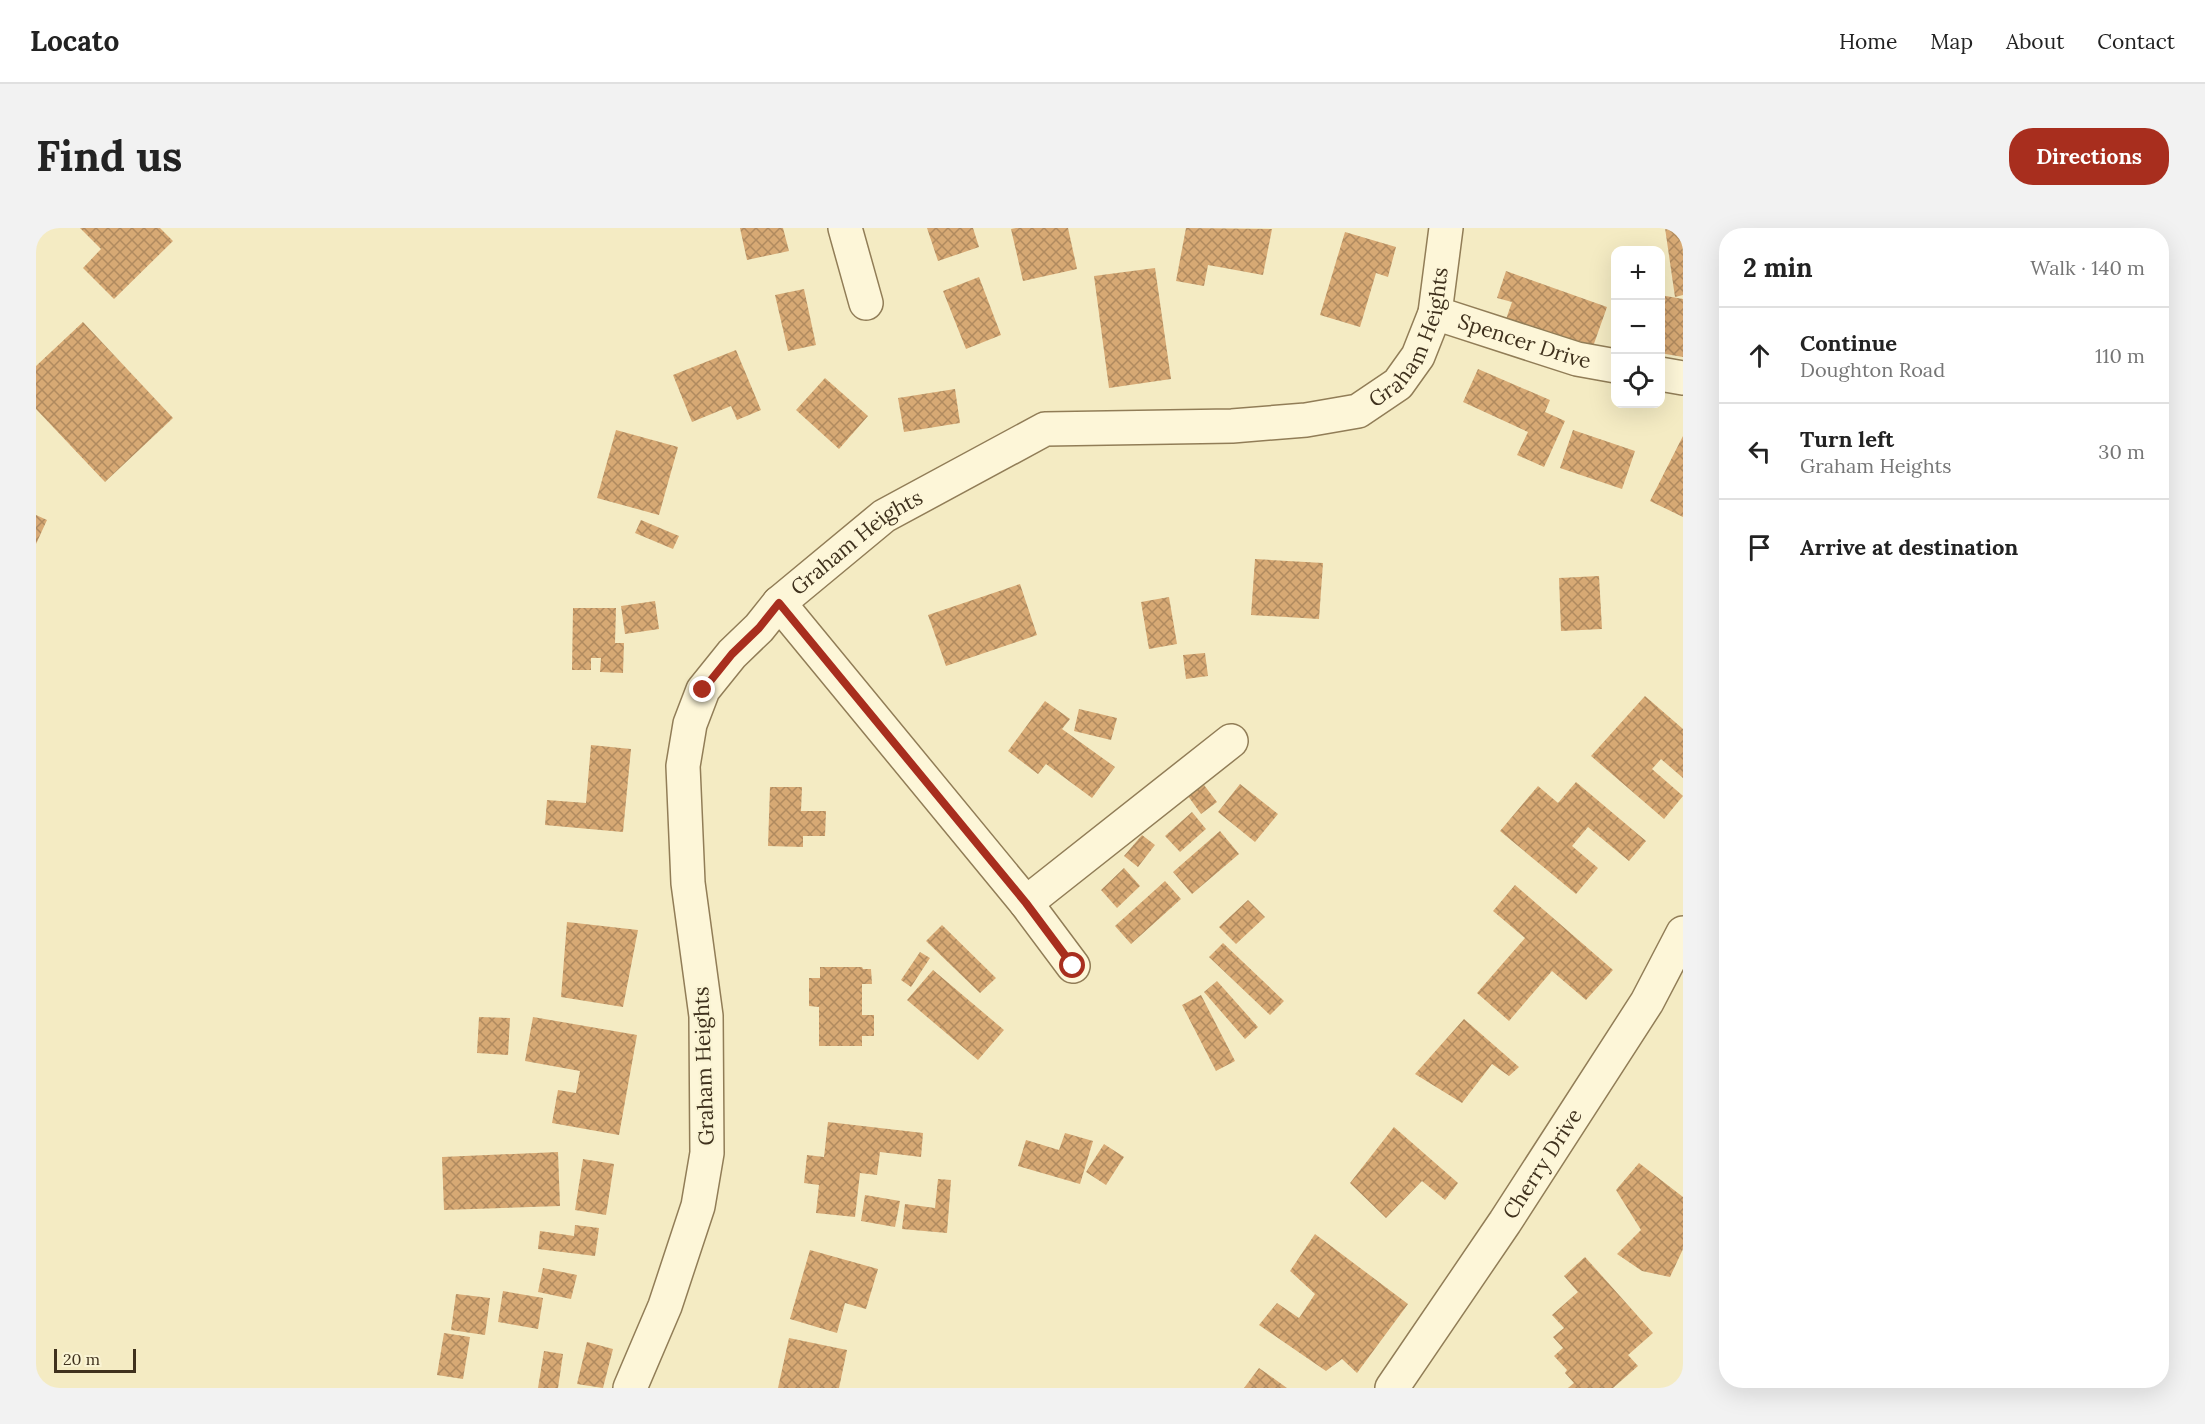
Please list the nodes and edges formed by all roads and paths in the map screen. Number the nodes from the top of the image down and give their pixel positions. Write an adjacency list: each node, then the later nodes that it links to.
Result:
1 (845, 228): 3 (street)
2 (1446, 228): 4 (street, Graham Heights)
3 (866, 303)
4 (1435, 313): 5 (street, Spencer Drive); 8 (street, Graham Heights)
5 (1611, 365)
6 (1665, 375): 7 (street)
7 (1683, 378)
8 (779, 603): 10 (street); 13 (street, Graham Heights)
9 (1231, 741): 10 (street)
10 (1026, 903): 12 (street)
11 (1683, 933): 14 (street, Cherry Drive)
12 (1073, 966)
13 (630, 1388)
14 (1392, 1388)

